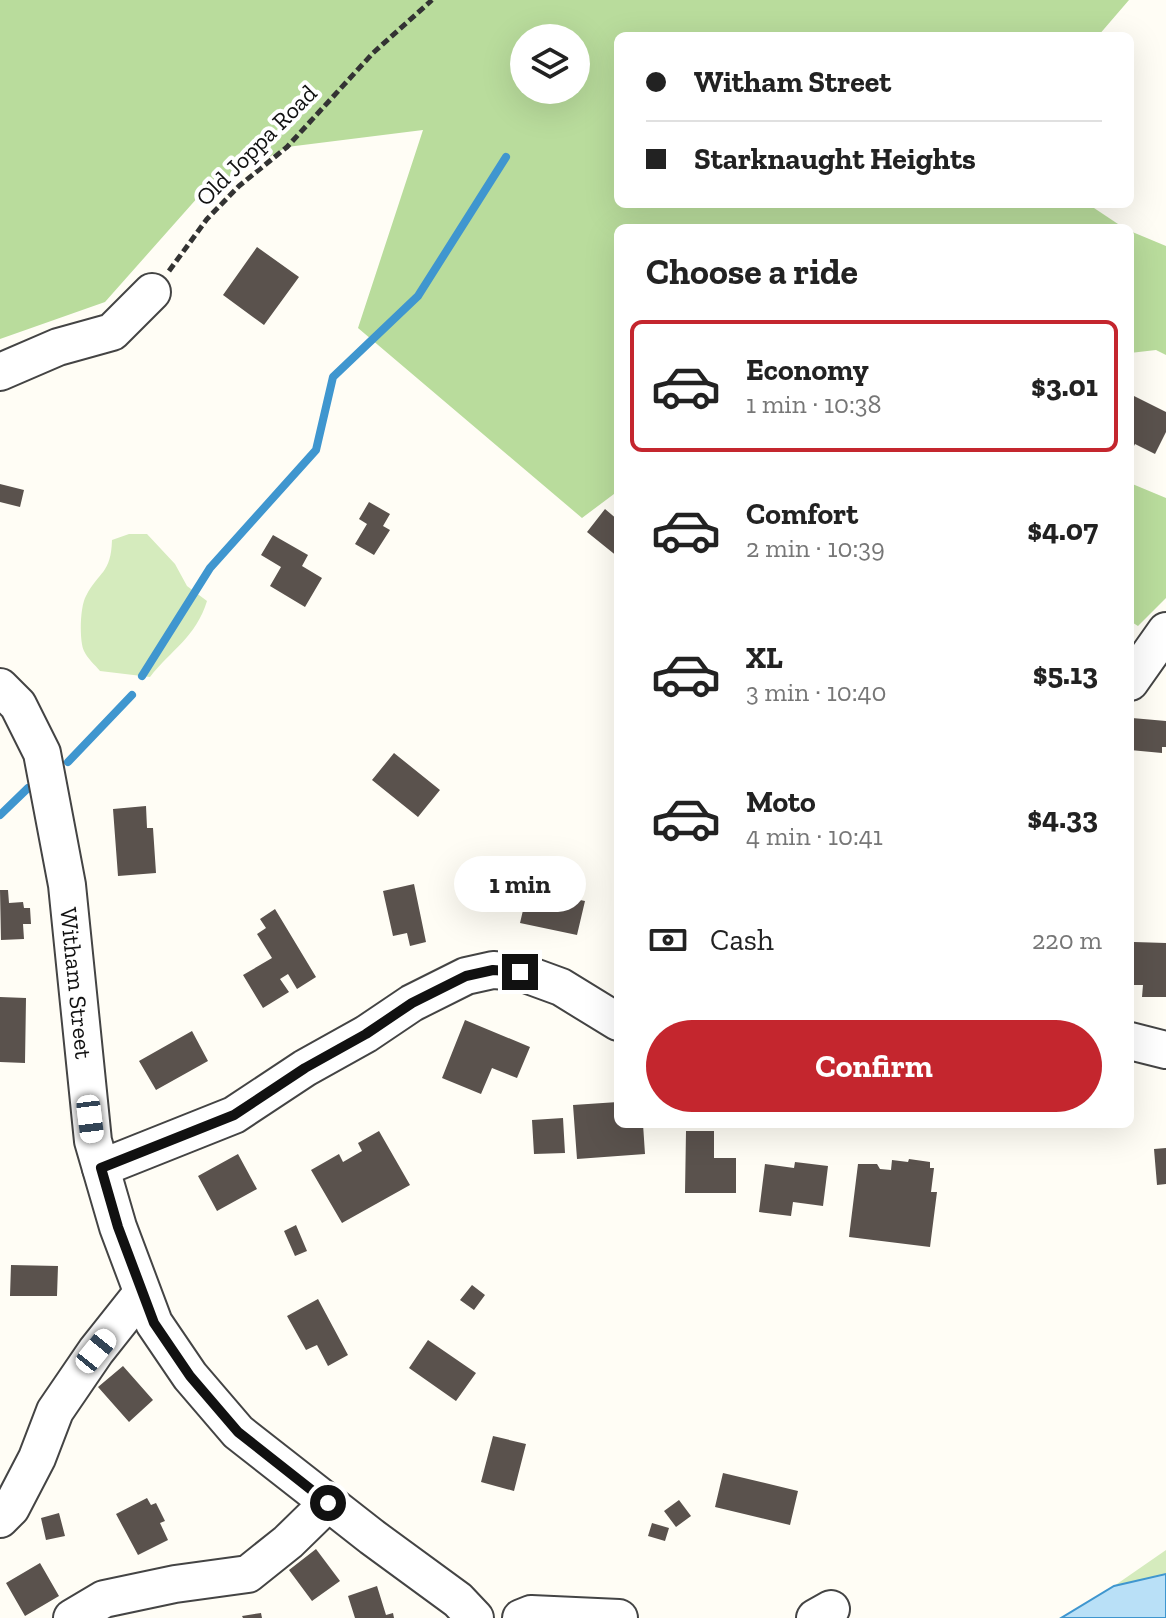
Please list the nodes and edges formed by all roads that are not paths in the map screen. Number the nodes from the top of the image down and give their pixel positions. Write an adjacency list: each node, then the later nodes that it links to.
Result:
1 (152, 292): 2 (street)
2 (0, 372)
3 (1166, 631): 4 (street)
4 (1134, 676)
5 (0, 687): 9 (street, Witham Street)
6 (614, 1020): 9 (street)
7 (1134, 1042): 8 (street)
8 (1166, 1050)
9 (101, 1168): 10 (street, Witham Street)
10 (142, 1293): 11 (street, Witham Street); 12 (street)
11 (328, 1503): 13 (street); 14 (street, Witham Street)
12 (0, 1519)
13 (72, 1618)
14 (475, 1618)
15 (521, 1618): 16 (street)
16 (619, 1618)

